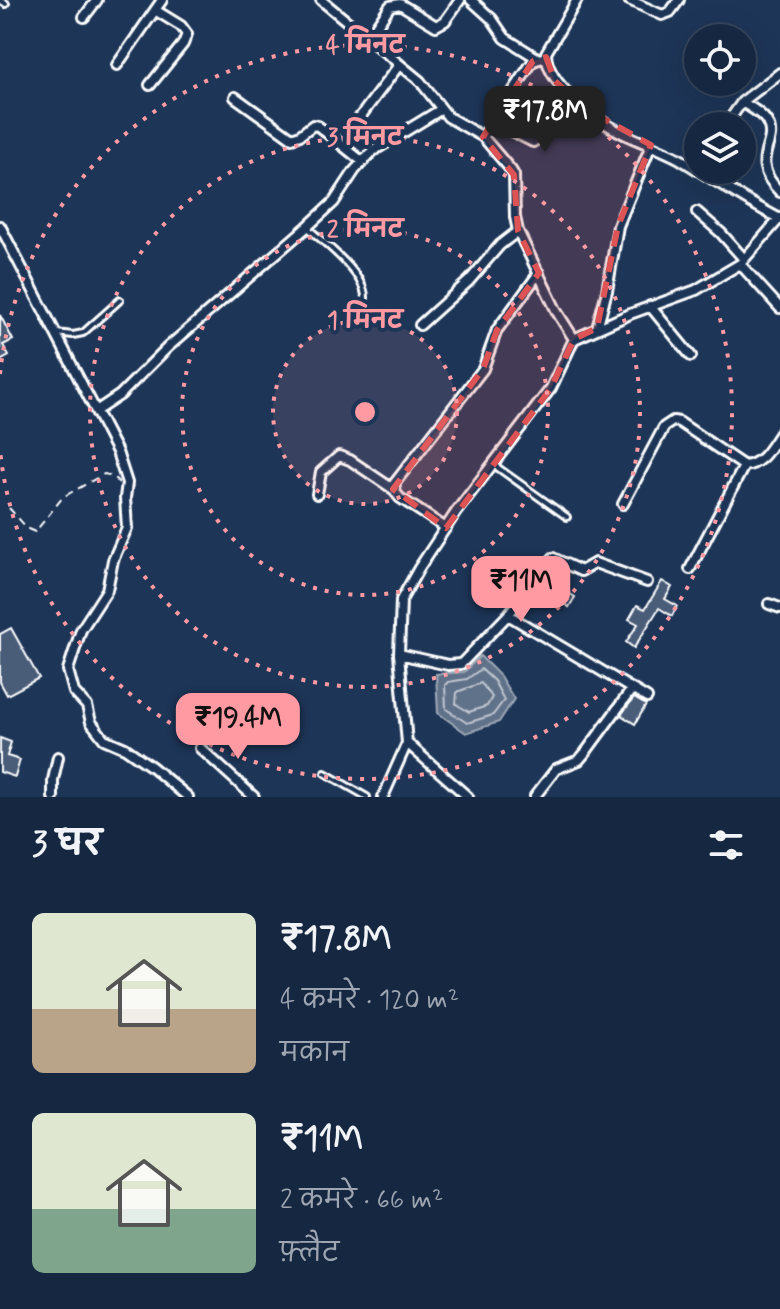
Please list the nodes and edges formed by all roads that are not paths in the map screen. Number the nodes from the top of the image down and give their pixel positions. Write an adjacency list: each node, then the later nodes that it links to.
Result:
1 (0, 0): 10 (lane)
2 (97, 0): 12 (street)
3 (162, 0): 11 (street)
4 (321, 0): 13 (street)
5 (460, 0): 13 (street)
6 (471, 0): 14 (street)
7 (577, 0): 14 (street)
8 (629, 0): 9 (street)
9 (679, 0)
10 (6, 4)
11 (155, 10): 15 (street); 18 (street)
12 (84, 17)
13 (367, 40): 16 (street)
14 (541, 58): 21 (street); 25 (street)
15 (117, 65)
16 (399, 65): 22 (street); 24 (street)
17 (780, 73): 20 (street)
18 (150, 85)
19 (235, 97): 28 (street)
20 (742, 102): 23 (street); 29 (street)
21 (584, 107): 25 (street); 27 (street)
22 (440, 110): 26 (street); 28 (street)
23 (735, 112)
24 (360, 117)
25 (493, 122): 26 (street)
26 (483, 137): 34 (street)
27 (651, 145): 31 (street); 42 (street)
28 (363, 162): 33 (street)
29 (780, 192)
30 (697, 212): 35 (street)
31 (780, 219): 35 (street)
32 (0, 226): 43 (street)
33 (307, 227): 40 (lane); 46 (street)
34 (518, 231): 36 (street); 41 (street)
35 (742, 262): 38 (street); 39 (street)
36 (539, 273): 44 (street); 50 (street)
37 (120, 300): 43 (lane)
38 (650, 306): 42 (street); 45 (street)
39 (780, 308)
40 (355, 313)
41 (420, 325)
42 (597, 328): 44 (street)
43 (56, 333): 46 (street)
44 (574, 339): 48 (street)
45 (691, 356)
46 (96, 411): 69 (street)
47 (780, 433): 49 (street)
48 (492, 464): 53 (lane); 54 (street)
49 (744, 466): 52 (street); 55 (street)
50 (393, 489): 51 (street); 54 (street)
51 (317, 494)
52 (623, 504)
53 (567, 517)
54 (446, 528): 60 (street)
55 (690, 569)
56 (647, 582): 59 (street)
57 (769, 604): 58 (street)
58 (780, 608)
59 (508, 615): 60 (street); 61 (street)
60 (399, 654): 63 (street)
61 (632, 689): 62 (street); 67 (street)
62 (647, 698)
63 (407, 743): 72 (street); 73 (street)
64 (200, 748): 70 (street)
65 (58, 757): 68 (street)
66 (325, 773): 71 (lane)
67 (535, 796)
68 (53, 797)
69 (188, 797)
70 (254, 797)
71 (367, 797)
72 (383, 797)
73 (468, 797)

